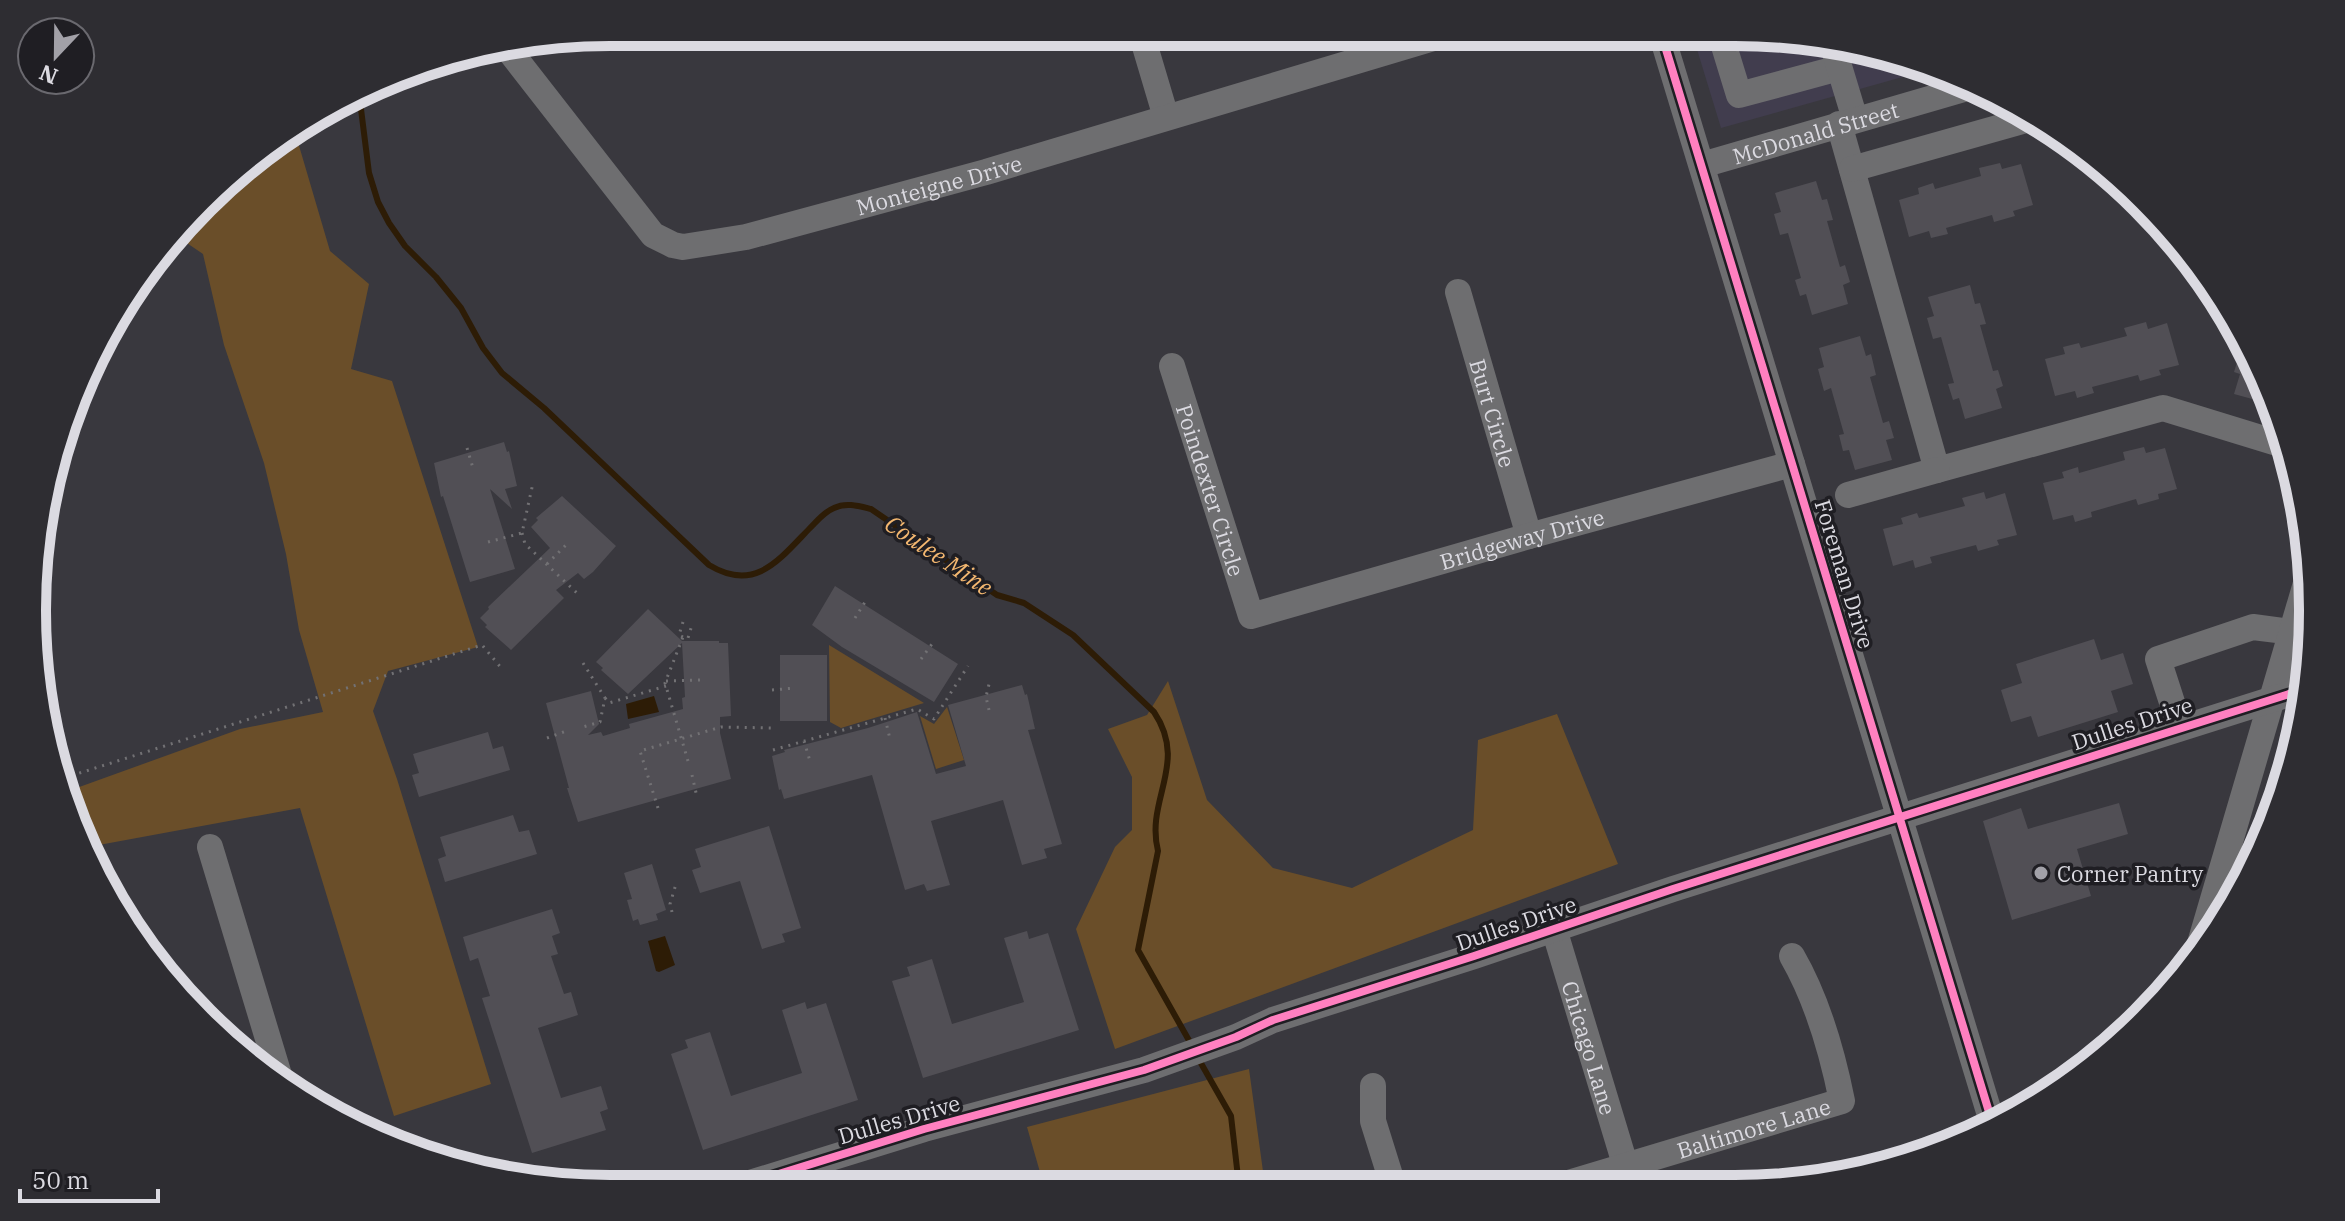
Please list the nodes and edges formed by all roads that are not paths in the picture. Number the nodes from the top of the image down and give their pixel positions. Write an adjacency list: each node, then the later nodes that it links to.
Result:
1 (1145, 46): 9 (street)
2 (1376, 46): 9 (street, Monteigne Drive)
3 (1665, 46): 12 (street, Foreman Drive)
4 (1724, 46): 6 (street)
5 (513, 55): 9 (street, Monteigne Drive)
6 (1835, 55)
7 (1836, 55): 10 (street)
8 (1956, 91): 10 (street, McDonald Street)
9 (1166, 117)
10 (1847, 121): 12 (street, McDonald Street); 13 (street)
11 (2018, 122): 13 (street)
12 (1702, 165): 17 (street, Foreman Drive)
13 (1852, 169): 18 (street)
14 (1458, 292): 20 (street, Burt Circle)
15 (1172, 366): 22 (street, Poindexter Circle)
16 (2273, 442): 18 (street)
17 (1792, 464): 20 (street, Bridgeway Drive); 27 (street, Foreman Drive)
18 (1937, 470): 19 (street)
19 (1848, 495)
20 (1529, 536): 22 (street, Bridgeway Drive)
21 (2299, 608): 23 (street)
22 (1251, 616)
23 (2292, 632): 25 (street); 26 (street)
24 (2293, 692): 25 (street, Dulles Drive)
25 (2272, 698): 26 (street, Dulles Drive); 29 (street)
26 (2180, 727): 27 (street, Dulles Drive)
27 (1900, 818): 30 (street, Dulles Drive); 34 (street, Foreman Drive)
28 (210, 847): 32 (street)
29 (2223, 894)
30 (1554, 929): 35 (street, Chicago Lane); 36 (street, Dulles Drive)
31 (1792, 956): 35 (street, Baltimore Lane)
32 (276, 1064)
33 (1373, 1086): 37 (street)
34 (1990, 1114)
35 (1625, 1164): 38 (street, Baltimore Lane)
36 (776, 1175)
37 (1390, 1175)
38 (1592, 1175)

